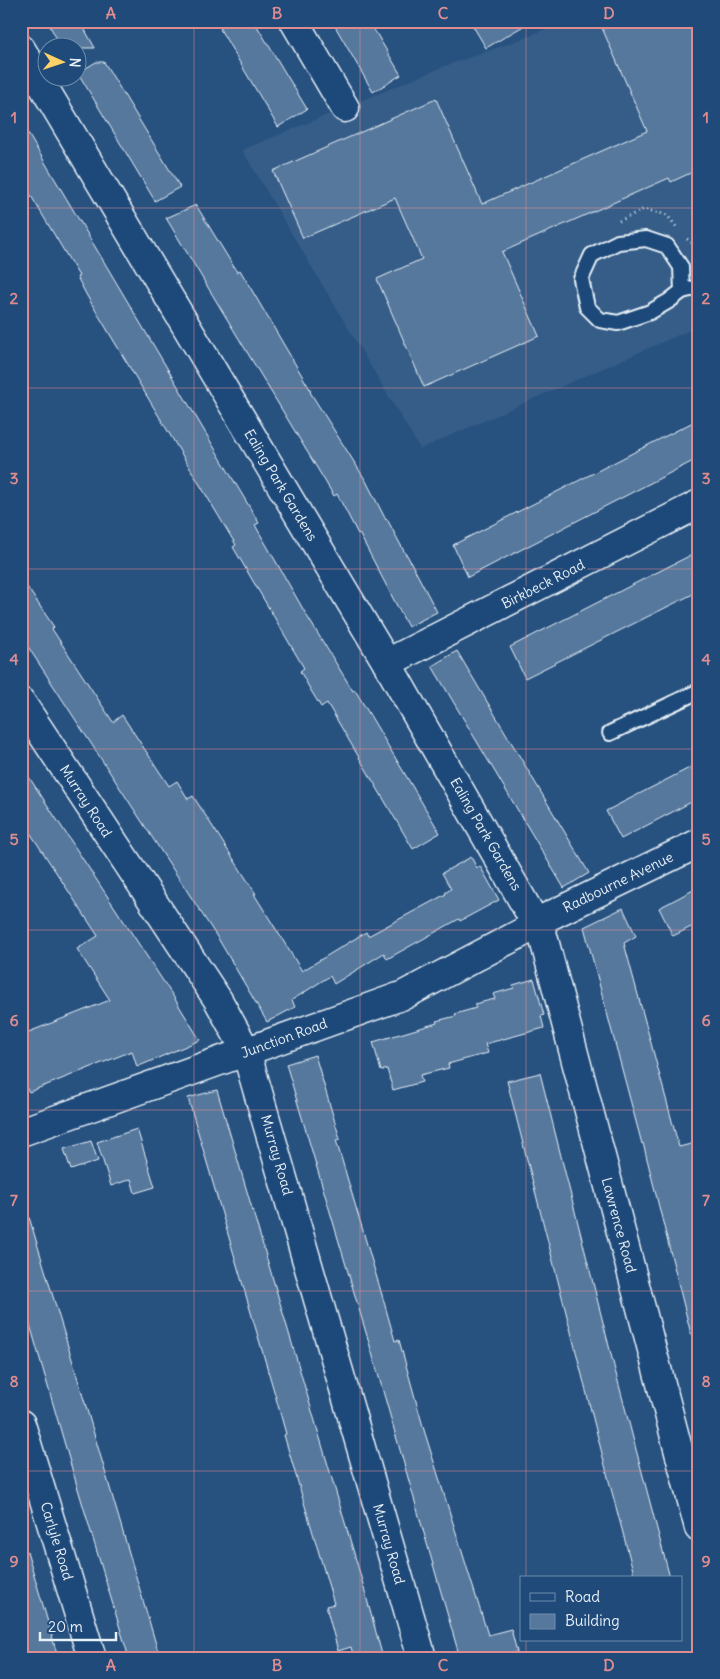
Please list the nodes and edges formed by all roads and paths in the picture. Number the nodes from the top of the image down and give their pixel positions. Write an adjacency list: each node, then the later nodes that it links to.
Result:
1 (294, 21): 3 (street)
2 (21, 49): 7 (street, Ealing Park Gardens)
3 (345, 108)
4 (699, 287): 5 (lane)
5 (682, 291): 5 (lane)
6 (699, 504): 7 (street, Birkbeck Road)
7 (387, 663): 12 (street, Ealing Park Gardens)
8 (697, 695): 10 (lane)
9 (21, 702): 13 (street, Murray Road)
10 (610, 733)
11 (699, 842): 12 (street, Radbourne Avenue)
12 (537, 922): 13 (street, Junction Road); 16 (street, Lawrence Road)
13 (246, 1051): 14 (street, Junction Road); 18 (street, Murray Road)
14 (21, 1132)
15 (21, 1424): 17 (street, Carlyle Road)
16 (699, 1528)
17 (92, 1658)
18 (422, 1658)

